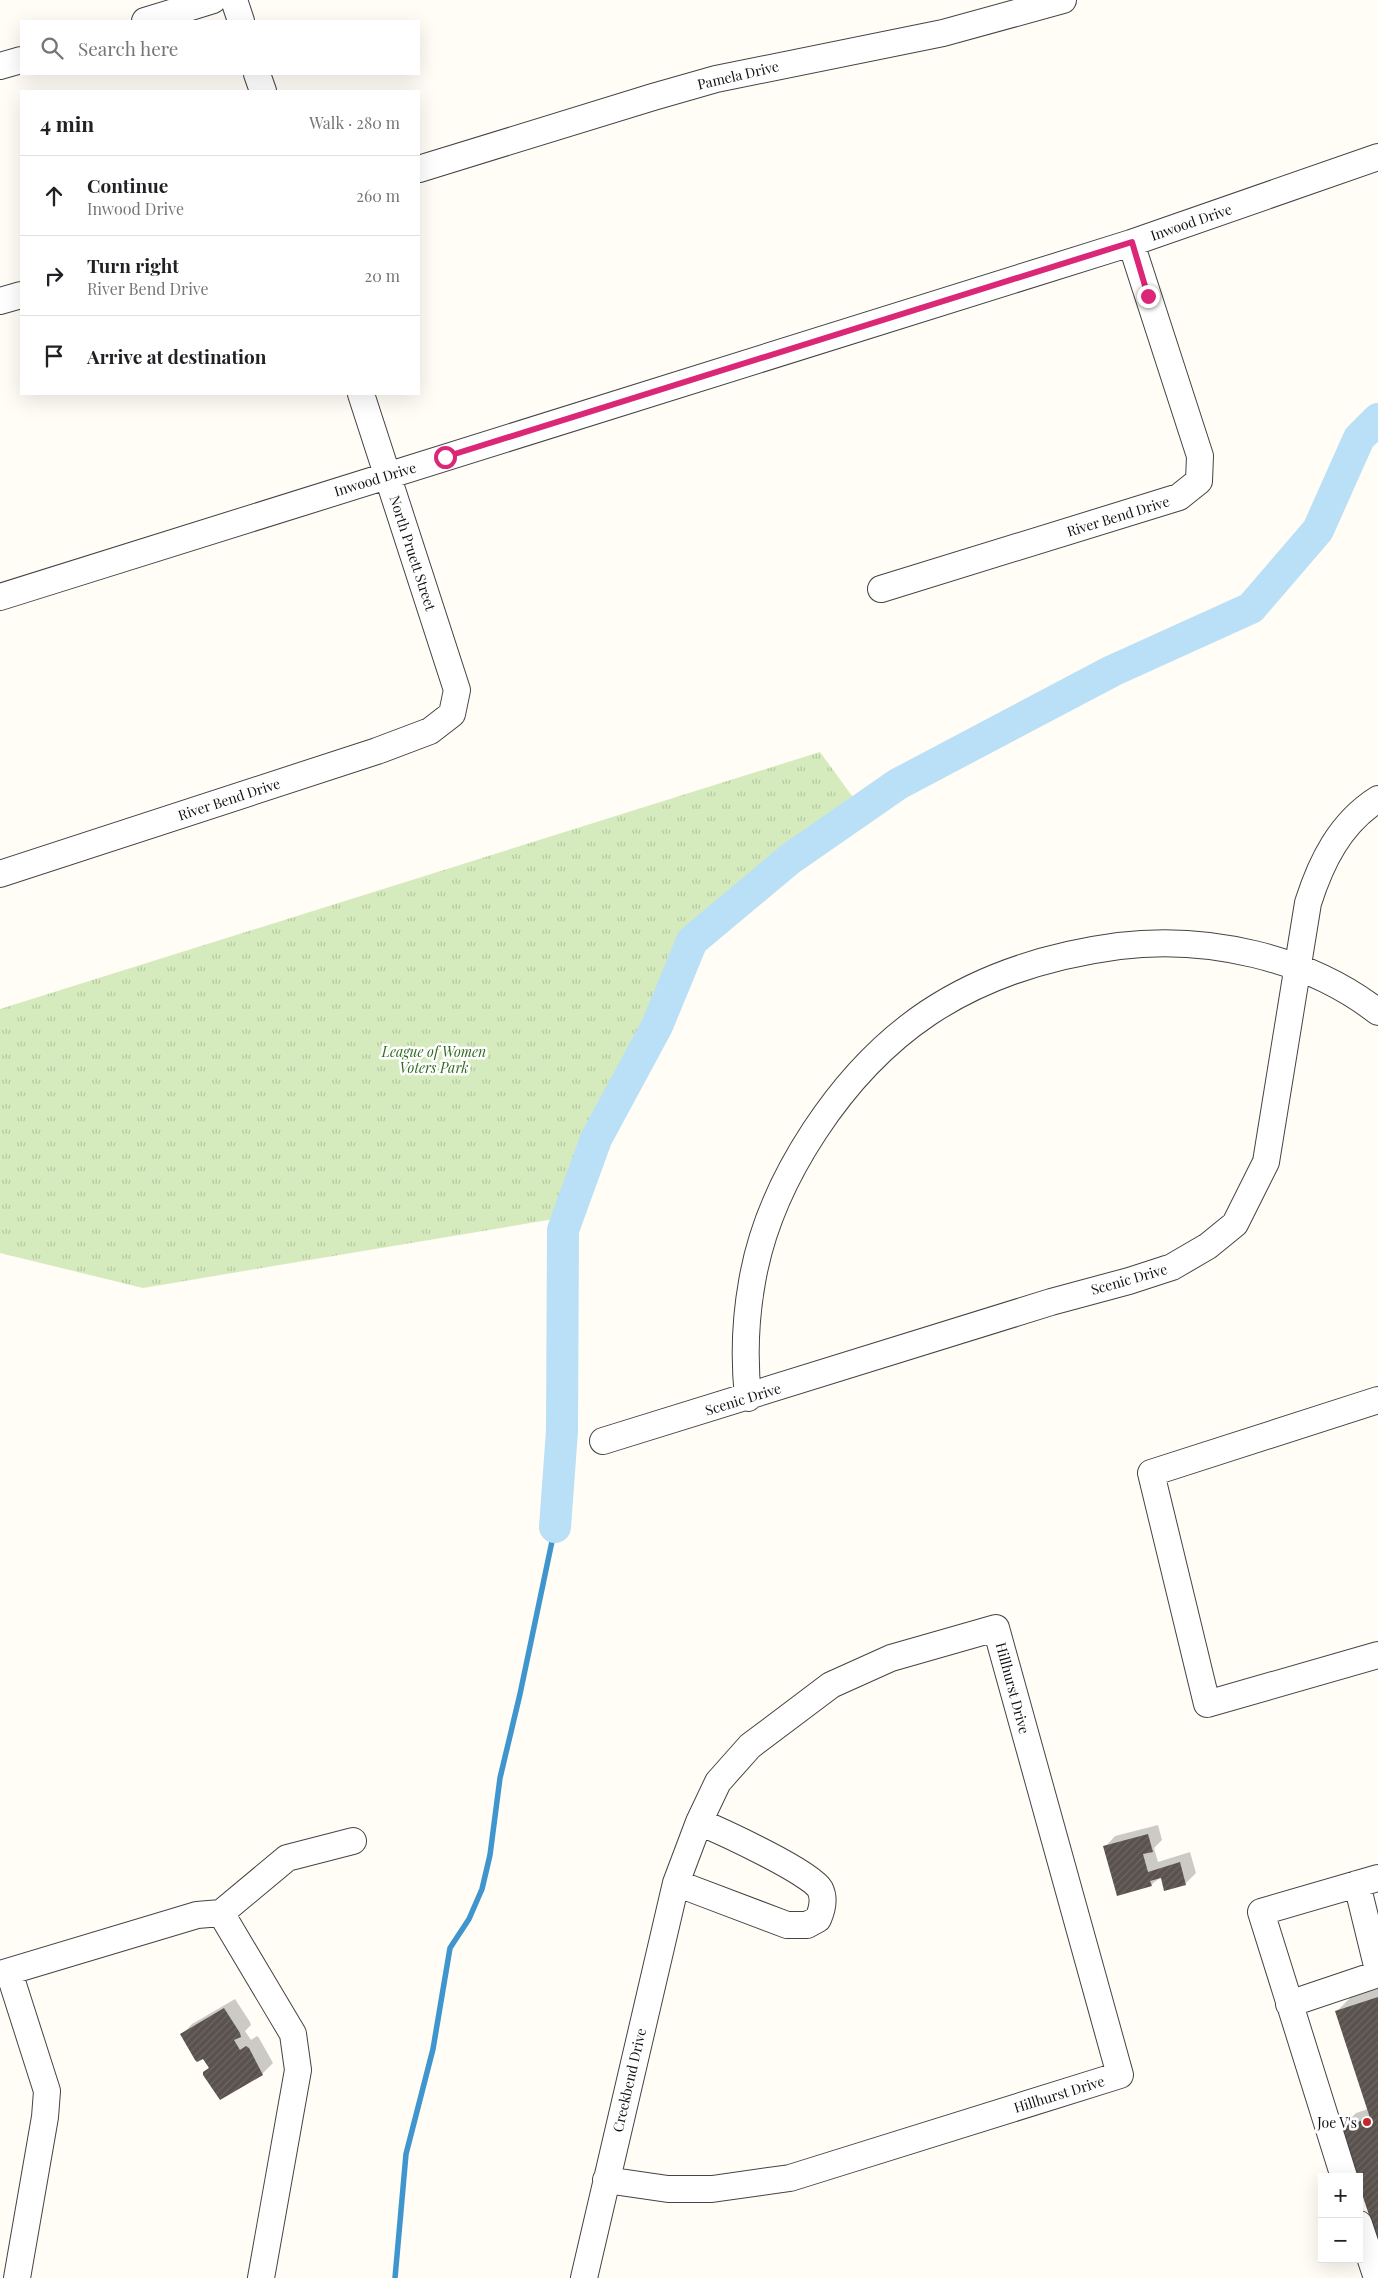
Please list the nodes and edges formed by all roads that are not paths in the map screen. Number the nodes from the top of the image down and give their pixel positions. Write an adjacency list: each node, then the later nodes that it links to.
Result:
1 (213, 0): 4 (street)
2 (234, 0): 5 (street)
3 (1063, 0): 11 (street, Pamela Drive)
4 (148, 20)
5 (240, 20)
6 (20, 60): 7 (street)
7 (0, 66)
8 (257, 75): 9 (street)
9 (263, 90)
10 (1378, 157): 12 (street, Inwood Drive)
11 (420, 169)
12 (1132, 242): 16 (street, Inwood Drive); 17 (street, River Bend Drive)
13 (20, 295): 14 (street)
14 (0, 301)
15 (361, 395): 16 (street, North Pruett Street)
16 (388, 474): 18 (street, Inwood Drive); 19 (street, North Pruett Street)
17 (881, 589)
18 (0, 597)
19 (452, 714): 21 (street, River Bend Drive)
20 (1378, 799): 22 (street, Scenic Drive)
21 (0, 874)
22 (1298, 969): 23 (street); 24 (street, Scenic Drive); 24 (street)
23 (1378, 1012)
24 (748, 1398): 26 (street, Scenic Drive)
25 (1378, 1400): 28 (street)
26 (603, 1441)
27 (996, 1628): 29 (street, Creekbend Drive); 38 (street, Hillhurst Drive)
28 (1378, 1655)
29 (699, 1822): 32 (street, Creekbend Drive); 32 (street)
30 (353, 1841): 33 (street)
31 (1367, 1881): 34 (street); 36 (street)
32 (676, 1883): 38 (street, Creekbend Drive)
33 (221, 1913): 35 (street); 41 (street)
34 (1378, 1972): 36 (street)
35 (4, 1973): 40 (street)
36 (1289, 2004): 37 (street)
37 (1343, 2173)
38 (606, 2180): 42 (street, Creekbend Drive)
39 (1363, 2237): 43 (street)
40 (17, 2278)
41 (261, 2278)
42 (584, 2278)
43 (1376, 2278)

